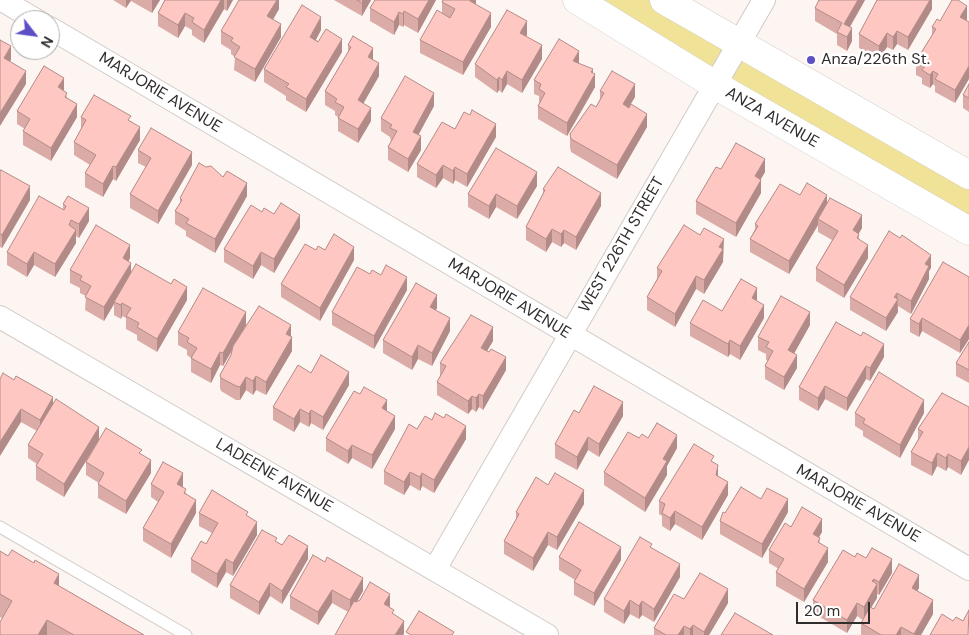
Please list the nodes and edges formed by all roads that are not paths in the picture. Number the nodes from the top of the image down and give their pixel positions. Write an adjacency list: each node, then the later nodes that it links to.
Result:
1 (2, 0): 5 (street)
2 (577, 0): 8 (main road, ANZA AVENUE)
3 (664, 0): 7 (main road)
4 (764, 0): 7 (street, WEST 226TH STREET)
5 (19, 10)
6 (60, 34): 12 (street, MARJORIE AVENUE)
7 (738, 44): 8 (street, WEST 226TH STREET); 9 (main road)
8 (715, 85): 10 (main road, ANZA AVENUE); 12 (street, WEST 226TH STREET)
9 (969, 175)
10 (969, 231)
11 (0, 317): 14 (street, LADEENE AVENUE)
12 (570, 335): 14 (street, WEST 226TH STREET); 15 (street, MARJORIE AVENUE)
13 (0, 527): 16 (lane)
14 (435, 569): 17 (street, LADEENE AVENUE)
15 (969, 569)
16 (186, 635)
17 (547, 635)

